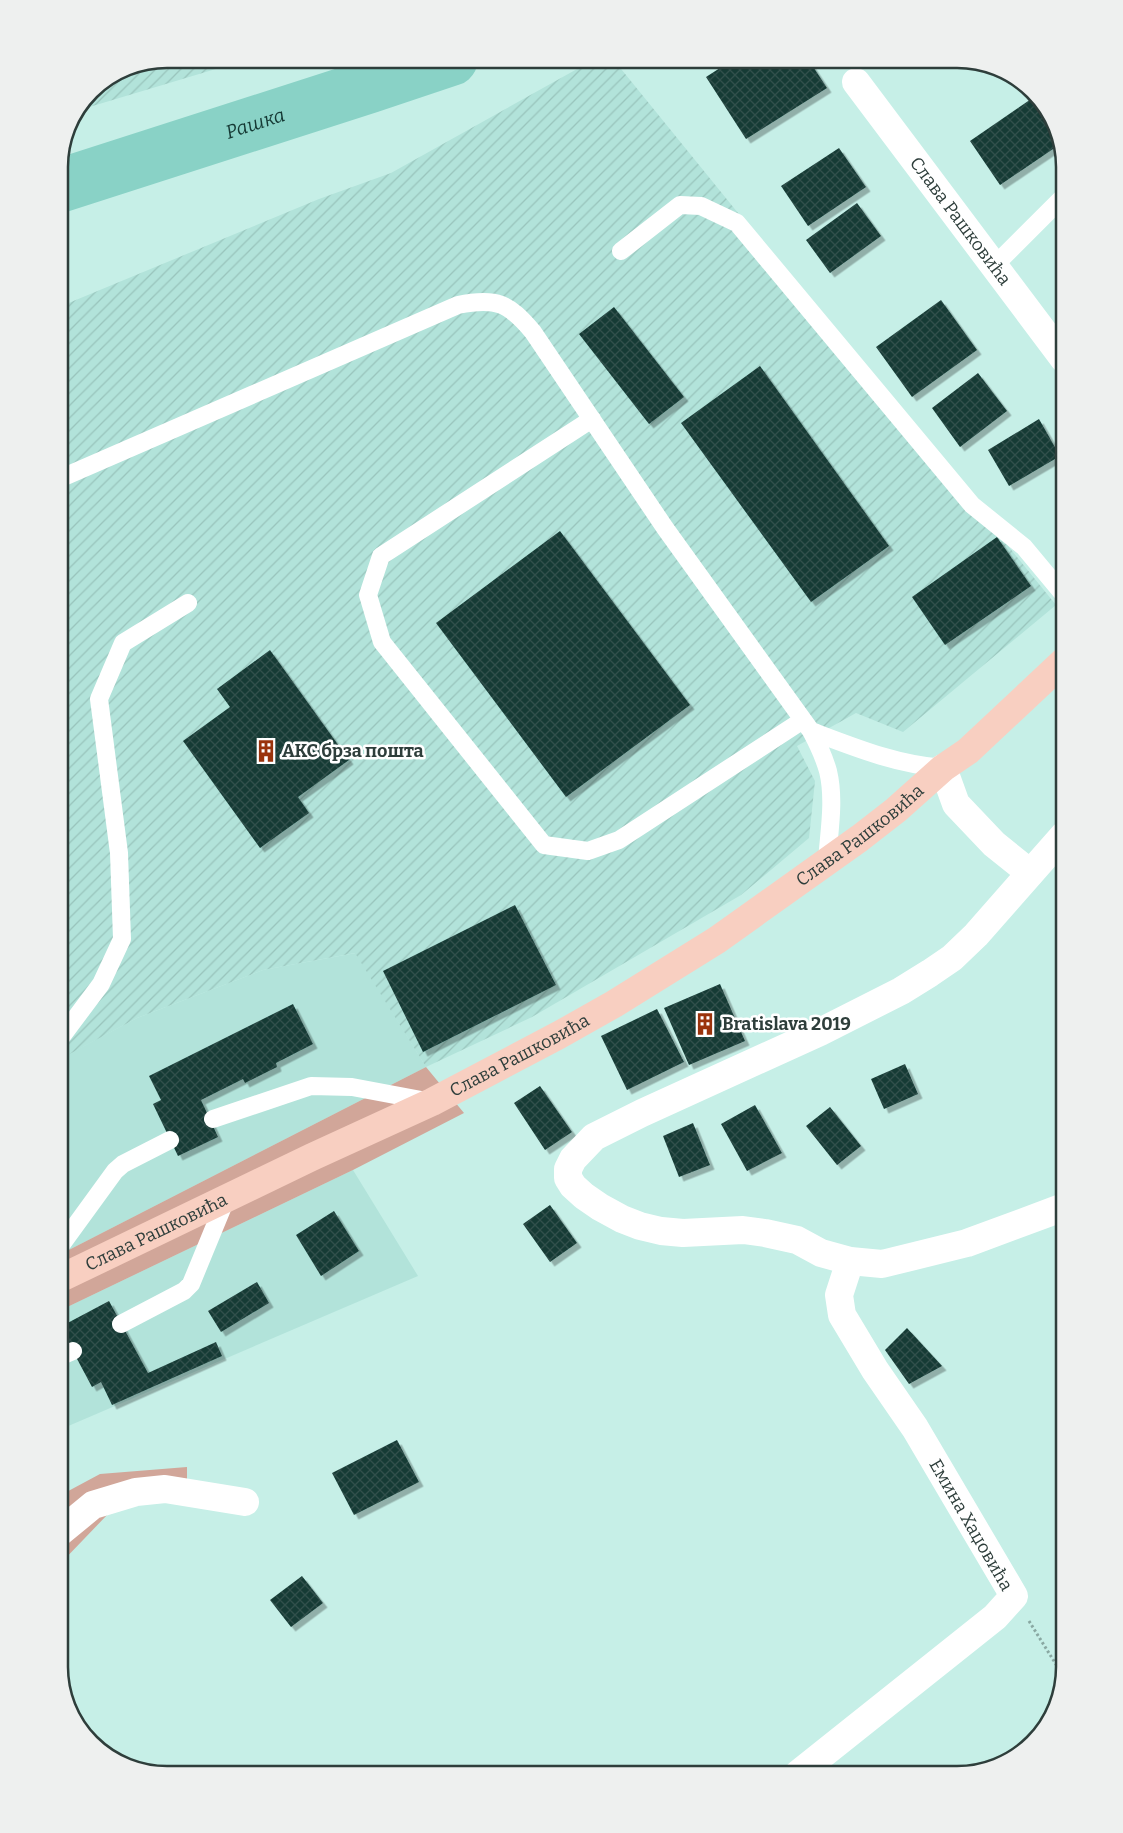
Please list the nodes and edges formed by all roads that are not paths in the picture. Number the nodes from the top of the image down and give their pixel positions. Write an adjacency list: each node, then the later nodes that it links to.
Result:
1 (856, 82): 4 (street, Слава Рашковића)
2 (1056, 204): 4 (lane)
3 (620, 251): 8 (lane)
4 (994, 266): 5 (street, Слава Рашковића)
5 (1056, 348)
6 (592, 419): 7 (lane); 11 (lane); 11 (lane)
7 (68, 474)
8 (1056, 585)
9 (188, 603): 16 (lane)
10 (1056, 668): 12 (main road, Слава Рашковића)
11 (807, 725): 12 (lane); 14 (lane)
12 (943, 768): 14 (main road, Слава Рашковића); 15 (street, Слава Рашковића)
13 (1056, 844): 15 (street)
14 (827, 861): 17 (main road, Слава Рашковића)
15 (1030, 873): 23 (street)
16 (68, 1028)
17 (432, 1102): 18 (lane); 20 (main road, Слава Рашковића)
18 (214, 1119)
19 (170, 1140): 22 (lane)
20 (226, 1198): 24 (main road, Слава Рашковића); 25 (lane)
21 (1056, 1211): 23 (street)
22 (68, 1236)
23 (850, 1261): 28 (street, Емина Хаџовића)
24 (68, 1275)
25 (121, 1324)
26 (245, 1502): 27 (street)
27 (68, 1526)
28 (808, 1766)

